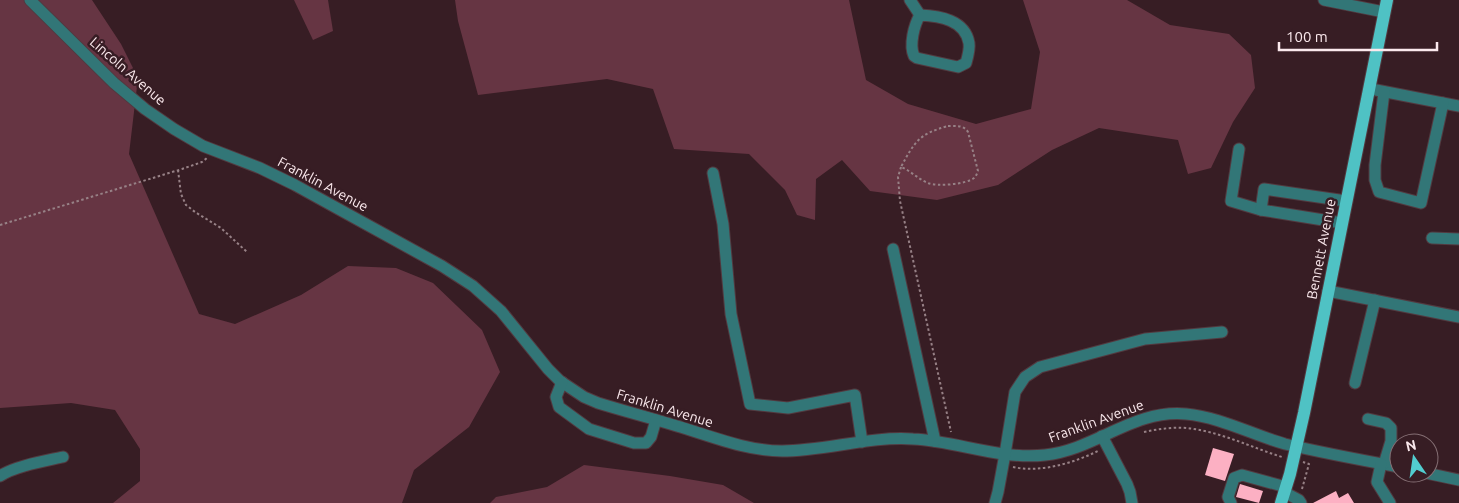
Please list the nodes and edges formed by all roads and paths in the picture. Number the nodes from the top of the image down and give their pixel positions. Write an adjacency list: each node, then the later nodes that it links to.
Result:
1 (30, 0): 11 (street, Lincoln Avenue)
2 (910, 0): 5 (street)
3 (1324, 0): 4 (street)
4 (1386, 6): 6 (main road, Bennett Avenue)
5 (920, 15): 5 (street)
6 (1369, 89): 7 (street); 15 (main road, Bennett Avenue)
7 (1384, 92): 8 (street); 8 (street)
8 (1443, 103): 9 (street)
9 (1459, 106)
10 (1239, 149): 16 (street)
11 (216, 152): 13 (path); 27 (street, Franklin Avenue)
12 (901, 167): 12 (path); 35 (path)
13 (178, 170): 18 (path); 22 (path)
14 (713, 173): 34 (street)
15 (1346, 201): 16 (street); 17 (main road, Bennett Avenue)
16 (1261, 210): 17 (street)
17 (1342, 223): 23 (main road, Bennett Avenue)
18 (0, 224)
19 (1432, 238): 20 (street)
20 (1459, 238)
21 (893, 249): 33 (street)
22 (247, 252)
23 (1328, 292): 24 (street); 36 (main road, Bennett Avenue)
24 (1375, 300): 25 (street); 28 (street)
25 (1459, 316)
26 (1222, 332): 38 (street)
27 (562, 382): 30 (street, Franklin Avenue); 30 (street)
28 (1355, 383)
29 (1368, 419): 42 (street)
30 (656, 420): 34 (street, Franklin Avenue)
31 (1144, 432): 40 (path)
32 (1102, 436): 36 (street, Franklin Avenue); 37 (street); 38 (street, Franklin Avenue)
33 (935, 441): 34 (street, Franklin Avenue); 35 (street, Franklin Avenue)
34 (862, 442)
35 (952, 444): 38 (street, Franklin Avenue)
36 (1296, 446): 42 (street, Franklin Avenue); 47 (main road, Bennett Avenue)
37 (1108, 447): 38 (path); 50 (street)
38 (1006, 454): 49 (street)
39 (63, 457): 44 (street)
40 (1280, 457)
41 (1309, 464): 48 (path)
42 (1382, 464): 43 (street, Franklin Avenue); 52 (street)
43 (1389, 466)
44 (0, 476)
45 (1439, 476): 46 (street)
46 (1459, 480)
47 (1284, 494): 48 (street); 51 (street)
48 (1300, 501)
49 (995, 503)
50 (1132, 503)
51 (1232, 503)
52 (1390, 503)

